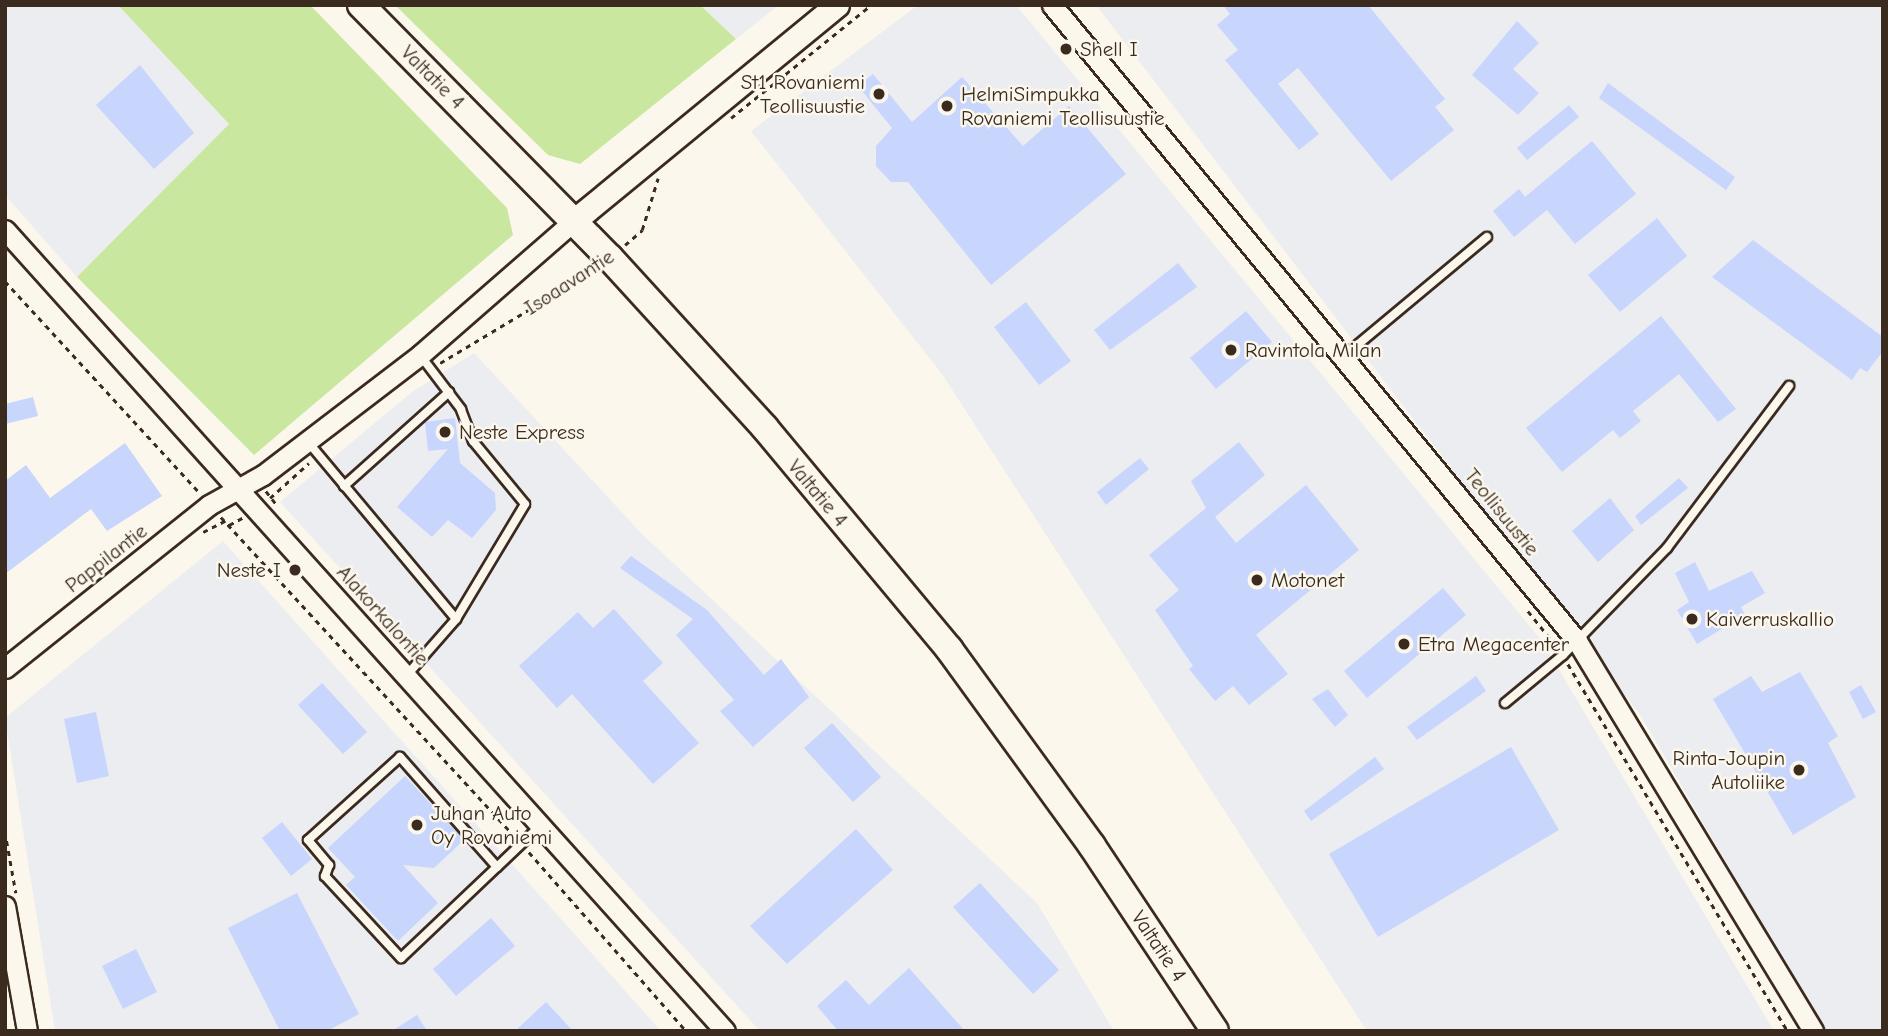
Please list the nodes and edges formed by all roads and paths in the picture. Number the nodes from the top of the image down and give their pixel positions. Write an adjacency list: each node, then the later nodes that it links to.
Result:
1 (361, 5): 9 (highway, Valtatie 4)
2 (837, 5): 9 (main road, Isoaavantie)
3 (871, 5): 7 (path)
4 (1052, 5): 6 (street, Teollisuustie)
5 (1072, 5): 6 (street, Teollisuustie)
6 (1102, 60): 14 (street, Teollisuustie)
7 (722, 126)
8 (668, 170): 12 (path, Isoaavantie)
9 (575, 220): 12 (highway, Valtatie 4); 15 (street, Isoaavantie)
10 (5, 230): 20 (street, Alakorkalontie)
11 (1487, 237): 14 (lane)
12 (610, 258): 15 (path, Isoaavantie); 38 (highway, Valtatie 4)
13 (5, 281): 21 (path)
14 (1345, 356): 26 (street, Teollisuustie)
15 (425, 362): 17 (lane); 18 (street, Isoaavantie)
16 (1789, 386): 26 (lane)
17 (449, 392): 19 (lane); 25 (lane)
18 (312, 447): 19 (lane); 20 (street, Isoaavantie); 22 (path)
19 (344, 486): 25 (lane)
20 (240, 490): 21 (street, Pappilantie); 22 (street, Alakorkalontie)
21 (209, 505): 23 (path); 28 (street, Pappilantie)
22 (257, 510): 23 (path); 29 (street, Alakorkalontie)
23 (229, 524): 32 (path)
24 (1526, 608): 27 (path)
25 (456, 619): 29 (lane)
26 (1577, 641): 27 (lane); 40 (street, Teollisuustie)
27 (1563, 655): 30 (lane); 39 (path)
28 (5, 668)
29 (407, 675): 31 (street, Alakorkalontie)
30 (1504, 703)
31 (541, 825): 32 (lane); 37 (street, Alakorkalontie)
32 (521, 844): 33 (lane); 36 (path)
33 (497, 867): 33 (lane)
34 (5, 906): 35 (street)
35 (27, 1031)
36 (686, 1031)
37 (726, 1031)
38 (1215, 1031)
39 (1788, 1031)
40 (1813, 1031)

